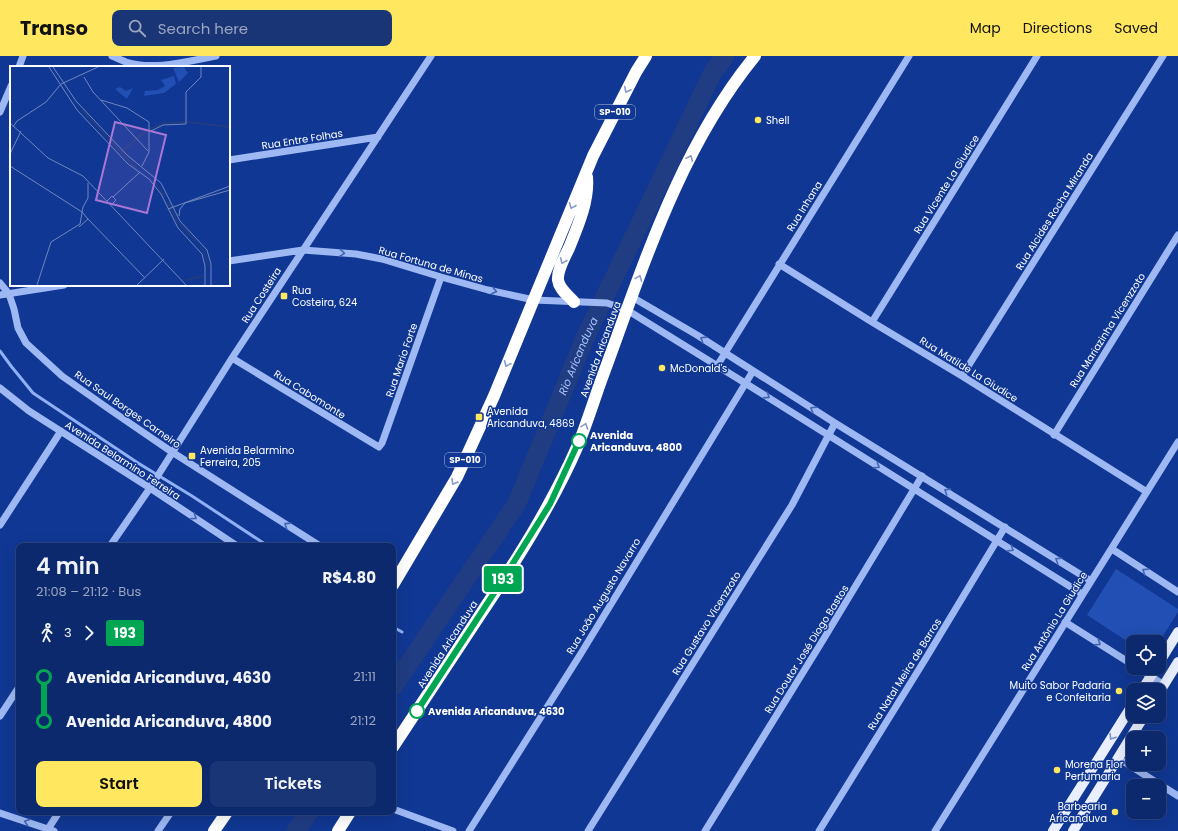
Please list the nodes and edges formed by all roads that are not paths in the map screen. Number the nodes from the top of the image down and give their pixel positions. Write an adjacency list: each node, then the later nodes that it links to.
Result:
1 (23, 56): 11 (street)
2 (112, 56): 10 (street)
3 (216, 56): 10 (street)
4 (431, 56): 14 (street, Rua Costeira)
5 (646, 56): 16 (highway, SP-010, one-way to 16)
6 (755, 56): 27 (highway, Avenida Aricanduva, one-way to 6)
7 (909, 56): 20 (street, Rua Inhana)
8 (1037, 56): 31 (street, Rua Vicente La Giudice)
9 (1163, 56): 36 (street, Rua Alcides Rocha Miranda)
10 (128, 62)
11 (19, 66)
12 (10, 88): 13 (street)
13 (0, 112)
14 (378, 137): 15 (street, Rua Entre Folhas); 18 (street, Rua Costeira)
15 (230, 160)
16 (587, 170): 28 (highway, SP-010, one-way to 28); 29 (highway, one-way to 29)
17 (1178, 235): 42 (street, Rua Mariazinha Vicenzzoto)
18 (303, 250): 19 (street, Rua Fortuna de Minas); 21 (street, Rua Fortuna de Minas, one-way to 21); 33 (street, Rua Costeira)
19 (230, 260)
20 (779, 264): 31 (street, Rua Matilde La Giudice); 32 (street, Rua Inhana)
21 (441, 277): 28 (street, Rua Fortuna de Minas, one-way to 28); 44 (street, Rua Mario Forte)
22 (0, 282): 25 (street, Rua Saul Borges Carneiro)
23 (50, 286): 24 (street)
24 (36, 287): 25 (street)
25 (8, 294): 26 (street); 45 (street, Rua Saul Borges Carneiro)
26 (0, 295)
27 (632, 297): 30 (highway, Avenida Aricanduva); 32 (street, one-way to 27)
28 (534, 300): 29 (street, Rua Fortuna de Minas); 57 (highway, SP-010, one-way to 57)
29 (574, 302): 30 (street, Rua Fortuna de Minas)
30 (627, 310): 34 (street, Rua Fortuna de Minas); 71 (highway, Avenida Aricanduva, one-way to 30)
31 (872, 322): 36 (street, Rua Matilde La Giudice)
32 (725, 352): 34 (street, Rua Inhana); 35 (street)
33 (232, 358): 44 (street, Rua Cabomonte); 45 (street, Rua Costeira)
34 (717, 366): 37 (street, Rua Fortuna de Minas)
35 (753, 371): 37 (street, Rua João Augusto Navarro); 39 (street, one-way to 35)
36 (962, 376): 42 (street, Rua Matilde La Giudice)
37 (746, 383): 41 (street, Rua Fortuna de Minas, one-way to 41); 85 (street, Rua João Augusto Navarro)
38 (0, 388): 40 (street, Avenida Belarmino Ferreira)
39 (835, 423): 41 (street, Rua Gustavo Vicenzzoto); 46 (street)
40 (61, 431): 47 (street, Avenida Belarmino Ferreira); 50 (street)
41 (829, 435): 48 (street, Rua Fortuna de Minas, one-way to 48); 86 (street, Rua Gustavo Vicenzzoto)
42 (1054, 435): 49 (street, Rua Matilde La Giudice)
43 (1178, 442): 49 (street, Rua Antônio La Giudice)
44 (377, 447)
45 (172, 452): 47 (street, Rua Costeira); 55 (street, Rua Saul Borges Carneiro, one-way to 45)
46 (922, 476): 48 (street, Rua Doutor José Diogo Bastos); 51 (street, one-way to 46)
47 (150, 488): 53 (street, Rua Costeira); 54 (street, Avenida Belarmino Ferreira, one-way to 54)
48 (915, 490): 52 (street, Rua Fortuna de Minas); 87 (street, Rua Doutor José Diogo Bastos)
49 (1147, 492): 56 (street, Rua Antônio La Giudice)
50 (0, 525)
51 (1005, 527): 52 (street, Rua Natal Meira de Barros); 58 (street, one-way to 51)
52 (998, 540): 60 (street, Rua Fortuna de Minas, one-way to 60); 88 (street, Rua Natal Meira de Barros)
53 (112, 543)
54 (232, 543)
55 (315, 543)
56 (1112, 549): 58 (street, Rua Antônio La Giudice); 59 (street, one-way to 56)
57 (396, 580)
58 (1091, 581): 60 (street, Rua Antônio La Giudice)
59 (1178, 592)
60 (1082, 594): 61 (street, Rua Antônio La Giudice)
61 (1065, 622): 64 (street, one-way to 64); 89 (street, Rua Antônio La Giudice)
62 (1178, 632): 63 (main road)
63 (1166, 652)
64 (1126, 661)
65 (1178, 662): 66 (main road)
66 (1166, 683)
67 (16, 692): 69 (street)
68 (1126, 715): 90 (main road, one-way to 90)
69 (0, 716)
70 (1140, 723): 72 (main road)
71 (396, 742)
72 (1118, 758): 73 (street); 91 (main road)
73 (1178, 796)
74 (396, 811): 84 (street)
75 (0, 812): 80 (street, one-way to 75)
76 (58, 815): 80 (street)
77 (169, 815): 81 (street)
78 (225, 815): 82 (highway)
79 (348, 815): 83 (highway)
80 (51, 830)
81 (158, 831)
82 (214, 831)
83 (338, 831)
84 (453, 831)
85 (469, 831)
86 (588, 831)
87 (705, 831)
88 (818, 831)
89 (935, 831)
90 (1053, 831)
91 (1073, 831)

